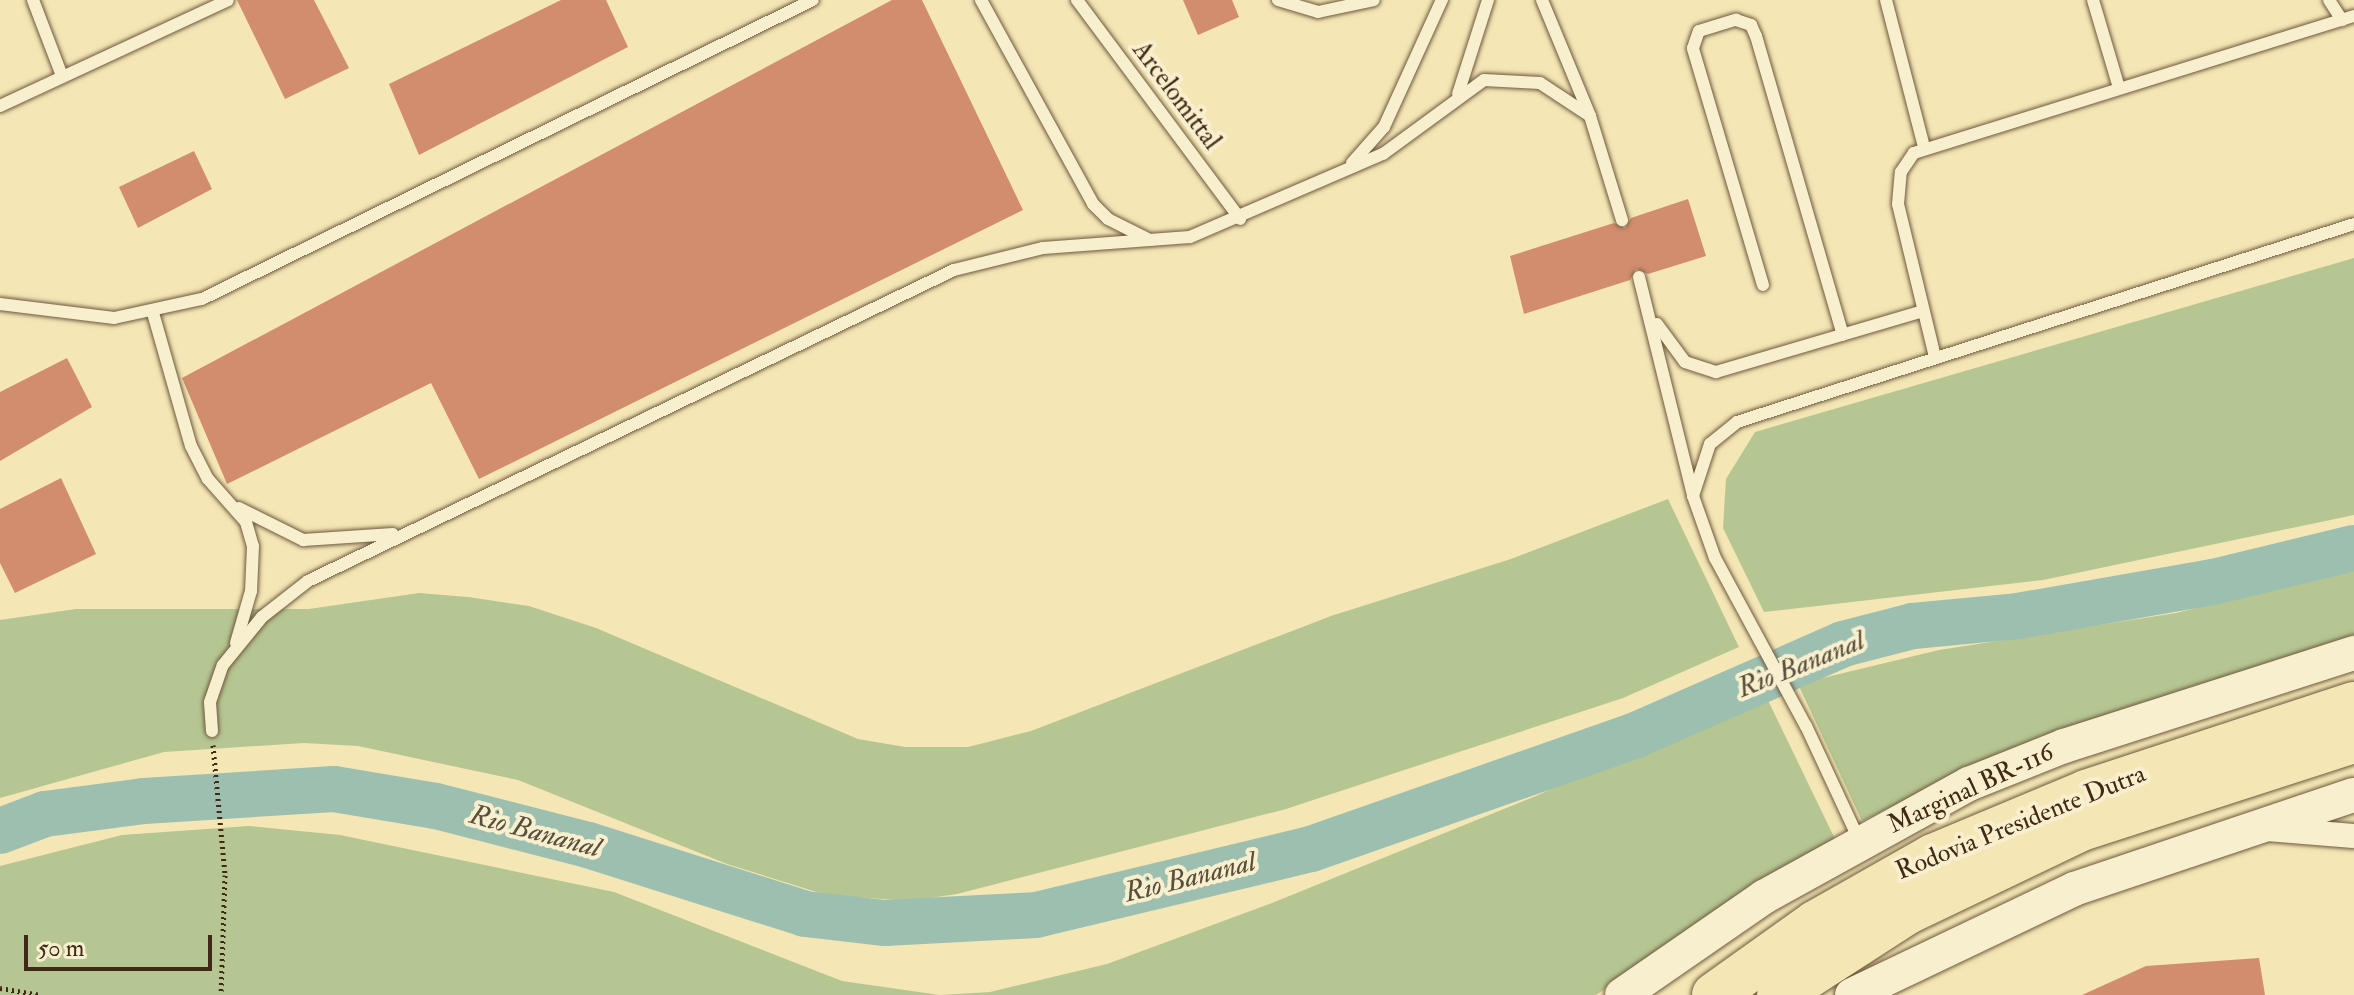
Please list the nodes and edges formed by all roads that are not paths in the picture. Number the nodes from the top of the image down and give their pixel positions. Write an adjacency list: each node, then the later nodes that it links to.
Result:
1 (33, 0): 15 (lane)
2 (228, 0): 15 (lane)
3 (813, 0): 30 (lane)
4 (981, 0): 25 (lane)
5 (1077, 0): 22 (lane, Arcelomittal)
6 (1278, 0): 7 (lane)
7 (1374, 0)
8 (1442, 0): 21 (lane)
9 (1488, 0): 17 (lane)
10 (1542, 0): 19 (lane)
11 (1886, 0): 20 (lane)
12 (2093, 0): 16 (lane)
13 (2329, 0): 14 (lane)
14 (2348, 18): 16 (lane)
15 (62, 76): 18 (lane)
16 (2119, 88): 20 (lane)
17 (1458, 94): 19 (lane); 21 (lane)
18 (0, 106)
19 (1590, 116): 23 (lane)
20 (1924, 147): 29 (lane)
21 (1342, 172): 22 (lane)
22 (1240, 219): 25 (lane)
23 (1622, 220)
24 (2354, 224): 33 (lane)
25 (1157, 243): 36 (lane)
26 (1639, 277): 31 (lane)
27 (1763, 285): 32 (lane)
28 (0, 304): 30 (lane)
29 (1923, 311): 32 (lane); 33 (lane)
30 (153, 313): 35 (lane)
31 (1652, 316): 32 (lane); 34 (lane)
32 (1843, 335)
33 (1935, 357): 34 (lane)
34 (1693, 496): 45 (lane)
35 (229, 502): 36 (lane); 37 (lane)
36 (408, 532): 37 (lane)
37 (235, 646): 40 (lane)
38 (2354, 653): 45 (main road, Marginal BR-116)
39 (2354, 704): 47 (highway, Rodovia Presidente Dutra)
40 (212, 731)
41 (2354, 741): 48 (highway, Rodovia Presidente Dutra)
42 (2354, 795): 43 (main road)
43 (2245, 828): 44 (street); 49 (main road)
44 (2354, 836)
45 (1857, 843): 46 (main road, Marginal BR-116)
46 (1622, 995)
47 (1714, 995)
48 (1779, 995)
49 (1852, 995)

